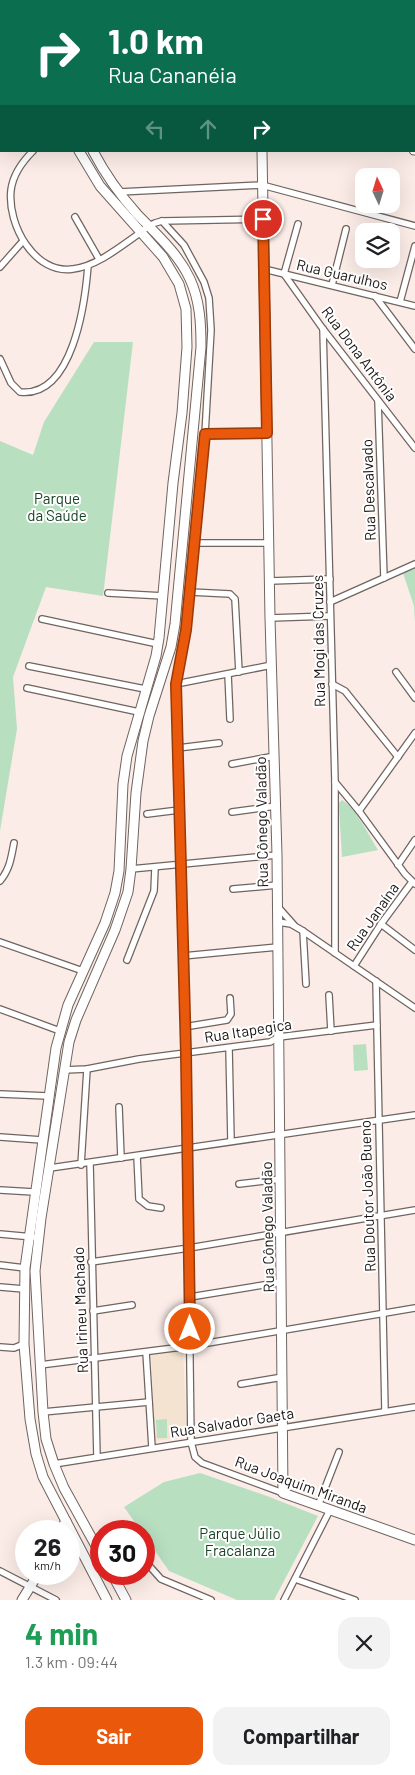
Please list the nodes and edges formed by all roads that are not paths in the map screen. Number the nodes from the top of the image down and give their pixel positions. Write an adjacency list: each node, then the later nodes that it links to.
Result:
1 (32, 152): 17 (street)
2 (79, 152): 15 (main road)
3 (94, 152): 6 (main road)
4 (262, 152): 5 (main road, Rua Cônego Valadão)
5 (262, 185): 6 (street); 8 (main road, Rua Cônego Valadão); 13 (street)
6 (120, 192): 12 (main road)
7 (75, 216): 19 (street)
8 (263, 219): 10 (street); 22 (main road, Rua Cônego Valadão)
9 (162, 221): 10 (street); 12 (street); 16 (street)
10 (174, 221): 16 (street)
11 (298, 224): 23 (street)
12 (150, 225): 15 (street); 36 (main road)
13 (415, 226)
14 (346, 229): 24 (street)
15 (142, 232): 19 (street); 35 (main road)
16 (172, 232): 33 (street)
17 (23, 241): 20 (street); 21 (street)
18 (415, 246): 26 (street)
19 (99, 259): 20 (street)
20 (88, 266): 30 (street)
21 (0, 267)
22 (264, 269): 23 (street, Rua Guarulhos); 32 (main road, Rua Cônego Valadão)
23 (284, 274): 24 (street, Rua Guarulhos); 28 (street, Rua Dona Antônia)
24 (332, 285): 25 (street, Rua Guarulhos)
25 (375, 296): 26 (street, Rua Guarulhos); 29 (street)
26 (400, 302): 27 (street, Rua Guarulhos)
27 (415, 306)
28 (323, 329): 31 (street, Rua Dona Antônia); 41 (street, Rua Mogi das Cruzes)
29 (415, 349)
30 (0, 359)
31 (378, 401): 34 (street, Rua Dona Antônia); 40 (street, Rua Descalvado)
32 (267, 433): 33 (street); 38 (main road, Rua Cônego Valadão)
33 (205, 434): 37 (street)
34 (415, 448)
35 (168, 539): 36 (main road); 45 (main road)
36 (183, 541): 81 (main road)
37 (194, 543): 38 (street); 43 (street)
38 (269, 543): 42 (main road, Rua Cônego Valadão)
39 (415, 564): 40 (street)
40 (384, 578): 46 (street)
41 (330, 579): 42 (street); 46 (street, Rua Mogi das Cruzes)
42 (270, 580): 48 (main road, Rua Cônego Valadão)
43 (190, 592): 53 (street); 56 (street)
44 (108, 593): 45 (street)
45 (164, 596): 50 (main road)
46 (330, 602): 47 (street, Rua Mogi das Cruzes)
47 (330, 616): 48 (street); 57 (street, Rua Mogi das Cruzes)
48 (270, 618): 51 (main road, Rua Cônego Valadão)
49 (42, 619): 50 (street)
50 (158, 644): 59 (main road)
51 (272, 665): 53 (street); 66 (main road, Rua Cônego Valadão)
52 (29, 666): 59 (street)
53 (239, 672): 55 (street)
54 (396, 672): 60 (street)
55 (228, 674): 56 (street); 62 (street)
56 (176, 684): 65 (street)
57 (332, 684): 67 (street); 69 (street, Rua Mogi das Cruzes)
58 (27, 688): 61 (street)
59 (145, 689): 61 (main road)
60 (415, 698)
61 (139, 712): 98 (main road)
62 (230, 719)
63 (415, 733): 67 (street)
64 (219, 743): 65 (street)
65 (178, 748): 71 (street)
66 (274, 756): 68 (street); 70 (main road, Rua Cônego Valadão)
67 (398, 757): 72 (street)
68 (232, 764)
69 (335, 782): 72 (street); 94 (street, Rua Mogi das Cruzes)
70 (276, 806): 73 (street); 77 (main road, Rua Cônego Valadão)
71 (178, 810): 74 (street); 78 (street)
72 (359, 811): 79 (street)
73 (232, 812)
74 (147, 814)
75 (415, 840): 79 (street)
76 (14, 842): 82 (street)
77 (278, 855): 78 (street); 84 (main road, Rua Cônego Valadão)
78 (181, 864): 80 (street); 95 (street)
79 (398, 865): 83 (street)
80 (155, 868): 81 (street); 96 (street)
81 (131, 869): 113 (main road)
82 (0, 881)
83 (414, 883): 88 (street, Rua Janaína)
84 (278, 885): 85 (street); 86 (main road, Rua Cônego Valadão)
85 (233, 889)
86 (278, 907): 87 (main road, Rua Cônego Valadão); 89 (street)
87 (278, 922): 89 (street); 92 (main road, Rua Cônego Valadão)
88 (381, 924): 93 (street); 97 (street, Rua Janaína)
89 (295, 926): 90 (street)
90 (303, 931): 94 (street); 100 (street)
91 (0, 942): 98 (street)
92 (278, 947): 95 (street); 109 (main road, Rua Cônego Valadão)
93 (415, 950)
94 (335, 953): 97 (street)
95 (183, 956): 106 (street)
96 (127, 960)
97 (354, 966): 99 (street)
98 (83, 971): 107 (main road)
99 (376, 981): 103 (street); 105 (street, Rua Doutor João Bueno)
100 (306, 984)
101 (329, 995): 108 (street)
102 (230, 998): 106 (street)
103 (415, 1008)
104 (0, 1009): 107 (street)
105 (377, 1025): 108 (street, Rua Itapegica); 118 (street, Rua Doutor João Bueno)
106 (184, 1027): 111 (street)
107 (60, 1031): 115 (main road)
108 (331, 1031): 109 (street, Rua Itapegica)
109 (279, 1038): 110 (street, Rua Itapegica); 119 (main road, Rua Cônego Valadão)
110 (229, 1048): 111 (street, Rua Itapegica); 122 (street)
111 (186, 1054): 112 (street, Rua Itapegica); 123 (street)
112 (87, 1069): 113 (street, Rua Itapegica); 127 (street)
113 (64, 1070): 128 (main road)
114 (0, 1094): 115 (street)
115 (48, 1096): 121 (main road)
116 (118, 1107): 125 (street)
117 (415, 1115): 118 (street)
118 (378, 1120): 119 (street); 135 (street, Rua Doutor João Bueno)
119 (281, 1134): 122 (street); 129 (main road, Rua Cônego Valadão)
120 (0, 1137): 121 (street)
121 (42, 1140): 132 (main road)
122 (231, 1141): 123 (street)
123 (187, 1148): 124 (street); 139 (street)
124 (137, 1156): 125 (street); 133 (street)
125 (121, 1158): 126 (street)
126 (90, 1163): 127 (street); 140 (street, Rua Irineu Machado)
127 (81, 1165): 128 (street)
128 (50, 1168): 138 (main road)
129 (281, 1179): 130 (street); 136 (main road, Rua Cônego Valadão)
130 (238, 1184)
131 (0, 1190): 132 (street)
132 (34, 1192): 138 (main road)
133 (161, 1208)
134 (415, 1210): 135 (street)
135 (381, 1215): 136 (street); 150 (street, Rua Doutor João Bueno)
136 (282, 1232): 139 (street); 143 (main road, Rua Cônego Valadão)
137 (0, 1234): 138 (street)
138 (34, 1237): 142 (main road); 157 (main road)
139 (189, 1248): 140 (street); 146 (street)
140 (91, 1262): 149 (street, Rua Irineu Machado)
141 (0, 1266): 142 (street)
142 (24, 1268): 145 (main road)
143 (282, 1282): 146 (street); 151 (main road, Rua Cônego Valadão)
144 (0, 1287): 145 (street)
145 (24, 1289): 152 (main road)
146 (190, 1297): 153 (street)
147 (132, 1305): 149 (street)
148 (415, 1308): 150 (street)
149 (93, 1312): 156 (street, Rua Irineu Machado)
150 (384, 1314): 151 (street); 163 (street, Rua Doutor João Bueno)
151 (282, 1331): 153 (street); 158 (main road, Rua Cônego Valadão)
152 (24, 1344): 154 (street); 174 (main road)
153 (190, 1346): 155 (street); 166 (street)
154 (0, 1347)
155 (146, 1352): 156 (street); 160 (street)
156 (95, 1359): 157 (street); 161 (street, Rua Irineu Machado)
157 (40, 1365): 164 (main road)
158 (283, 1377): 159 (street); 165 (main road, Rua Cônego Valadão)
159 (241, 1384)
160 (149, 1402): 161 (street); 167 (street)
161 (96, 1407): 164 (street); 169 (street, Rua Irineu Machado)
162 (415, 1407): 163 (street, Rua Salvador Gaeta)
163 (385, 1411): 165 (street, Rua Salvador Gaeta)
164 (43, 1412): 170 (main road)
165 (283, 1428): 166 (street, Rua Salvador Gaeta); 171 (main road, Rua Cônego Valadão)
166 (191, 1442): 167 (street, Rua Salvador Gaeta); 171 (street, Rua Joaquim Miranda)
167 (152, 1448): 169 (street, Rua Salvador Gaeta)
168 (339, 1452): 172 (street)
169 (97, 1457): 170 (street, Rua Salvador Gaeta)
170 (54, 1464): 175 (main road)
171 (283, 1493): 172 (main road, Rua Joaquim Miranda)
172 (318, 1506): 173 (main road, Rua Joaquim Miranda)
173 (330, 1510): 176 (main road, Rua Joaquim Miranda); 180 (street)
174 (65, 1520)
175 (90, 1535)
176 (415, 1540)
177 (80, 1548): 186 (main road)
178 (0, 1571): 183 (street)
179 (155, 1571): 188 (street)
180 (295, 1579): 189 (street); 190 (street)
181 (34, 1585): 183 (main road)
182 (118, 1585): 187 (main road)
183 (33, 1589): 184 (main road); 185 (street)
184 (24, 1598)
185 (56, 1600)
186 (107, 1600)
187 (126, 1600)
188 (211, 1600)
189 (284, 1600)
190 (355, 1600)

